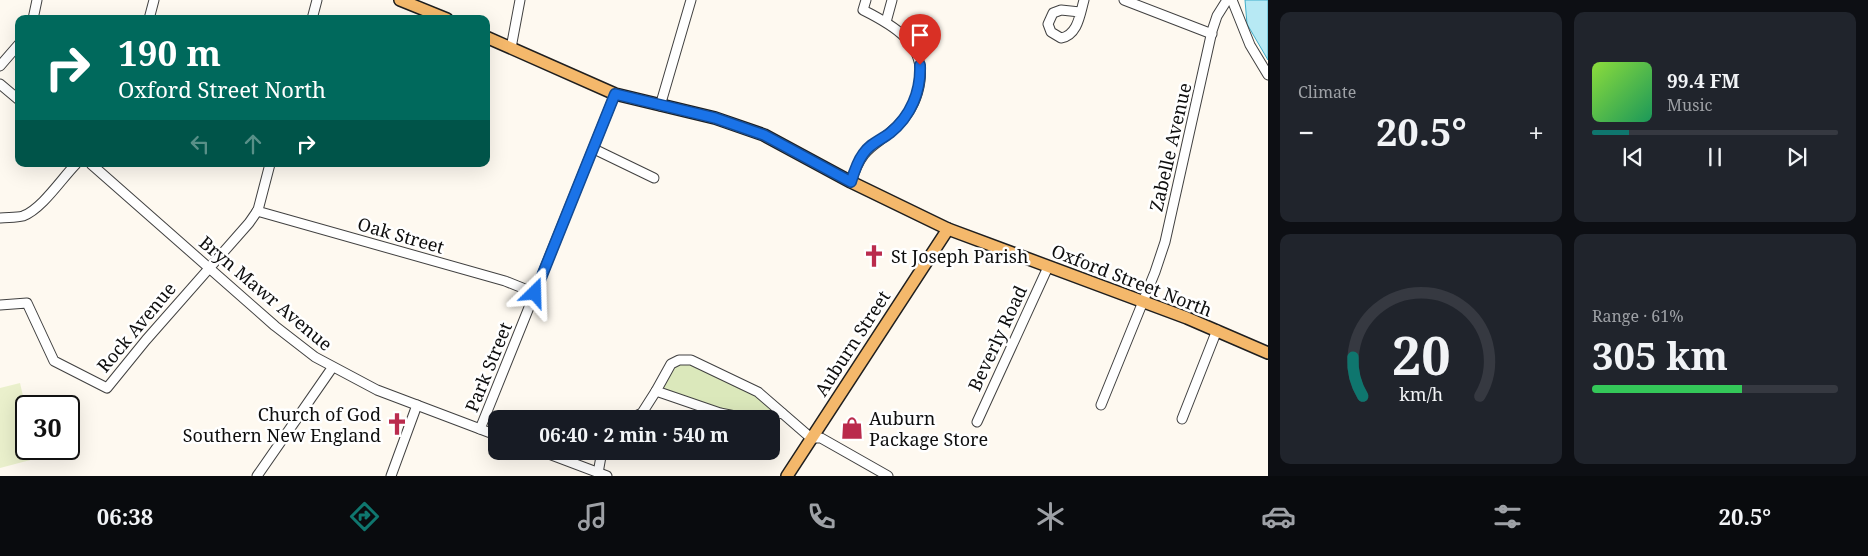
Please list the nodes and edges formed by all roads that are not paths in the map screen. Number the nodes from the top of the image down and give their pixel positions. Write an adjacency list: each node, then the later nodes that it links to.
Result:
1 (37, 0): 14 (street)
2 (154, 0): 15 (street)
3 (317, 0): 16 (street)
4 (400, 0): 17 (main road)
5 (520, 0): 21 (street)
6 (691, 0): 28 (street)
7 (866, 0): 18 (street)
8 (892, 0): 18 (street)
9 (1084, 0): 13 (street)
10 (1124, 0): 19 (street)
11 (1227, 0): 19 (street, Zabelle Avenue)
12 (1232, 0): 24 (street)
13 (1080, 12)
14 (34, 15)
15 (150, 15)
16 (313, 15)
17 (436, 15)
18 (886, 22): 34 (street)
19 (1212, 34): 41 (street, Zabelle Avenue)
20 (490, 38): 21 (main road, Oxford Street North)
21 (511, 48): 26 (main road, Oxford Street North)
22 (15, 49): 23 (street)
23 (0, 66)
24 (1268, 75)
25 (0, 84): 27 (street)
26 (615, 94): 28 (main road, Oxford Street North); 29 (street, Park Street)
27 (15, 97)
28 (660, 106): 34 (main road, Oxford Street North)
29 (594, 149): 33 (street); 40 (street, Park Street)
30 (73, 167): 36 (street)
31 (94, 167): 38 (street, Bryn Mawr Avenue)
32 (269, 167): 35 (street, Rock Avenue)
33 (654, 178)
34 (851, 182): 37 (main road, Oxford Street North)
35 (257, 211): 38 (street, Rock Avenue); 40 (street, Oak Street)
36 (0, 218)
37 (948, 229): 39 (main road, Oxford Street North); 56 (main road, Auburn Street)
38 (209, 267): 42 (street, Rock Avenue); 45 (street, Bryn Mawr Avenue)
39 (1048, 267): 41 (main road, Oxford Street North); 53 (street, Beverly Road)
40 (535, 293): 54 (street, Park Street)
41 (1143, 302): 43 (main road, Oxford Street North); 48 (street, Zabelle Avenue)
42 (0, 305)
43 (1217, 330): 44 (main road, Oxford Street North); 52 (street)
44 (1268, 353)
45 (332, 368): 47 (street, Bryn Mawr Avenue); 60 (street)
46 (656, 390): 49 (street); 50 (street); 51 (street)
47 (417, 405): 54 (street, Bryn Mawr Avenue); 61 (street)
48 (1101, 405)
49 (643, 410)
50 (712, 410)
51 (782, 413): 56 (street)
52 (1182, 419)
53 (977, 422)
54 (480, 429): 55 (street, Bryn Mawr Avenue)
55 (488, 432)
56 (811, 438): 63 (main road, Auburn Street); 64 (street)
57 (564, 460): 59 (street)
58 (600, 460): 59 (street)
59 (598, 473): 62 (street)
60 (258, 476)
61 (391, 476)
62 (607, 476)
63 (787, 476)
64 (888, 476)

